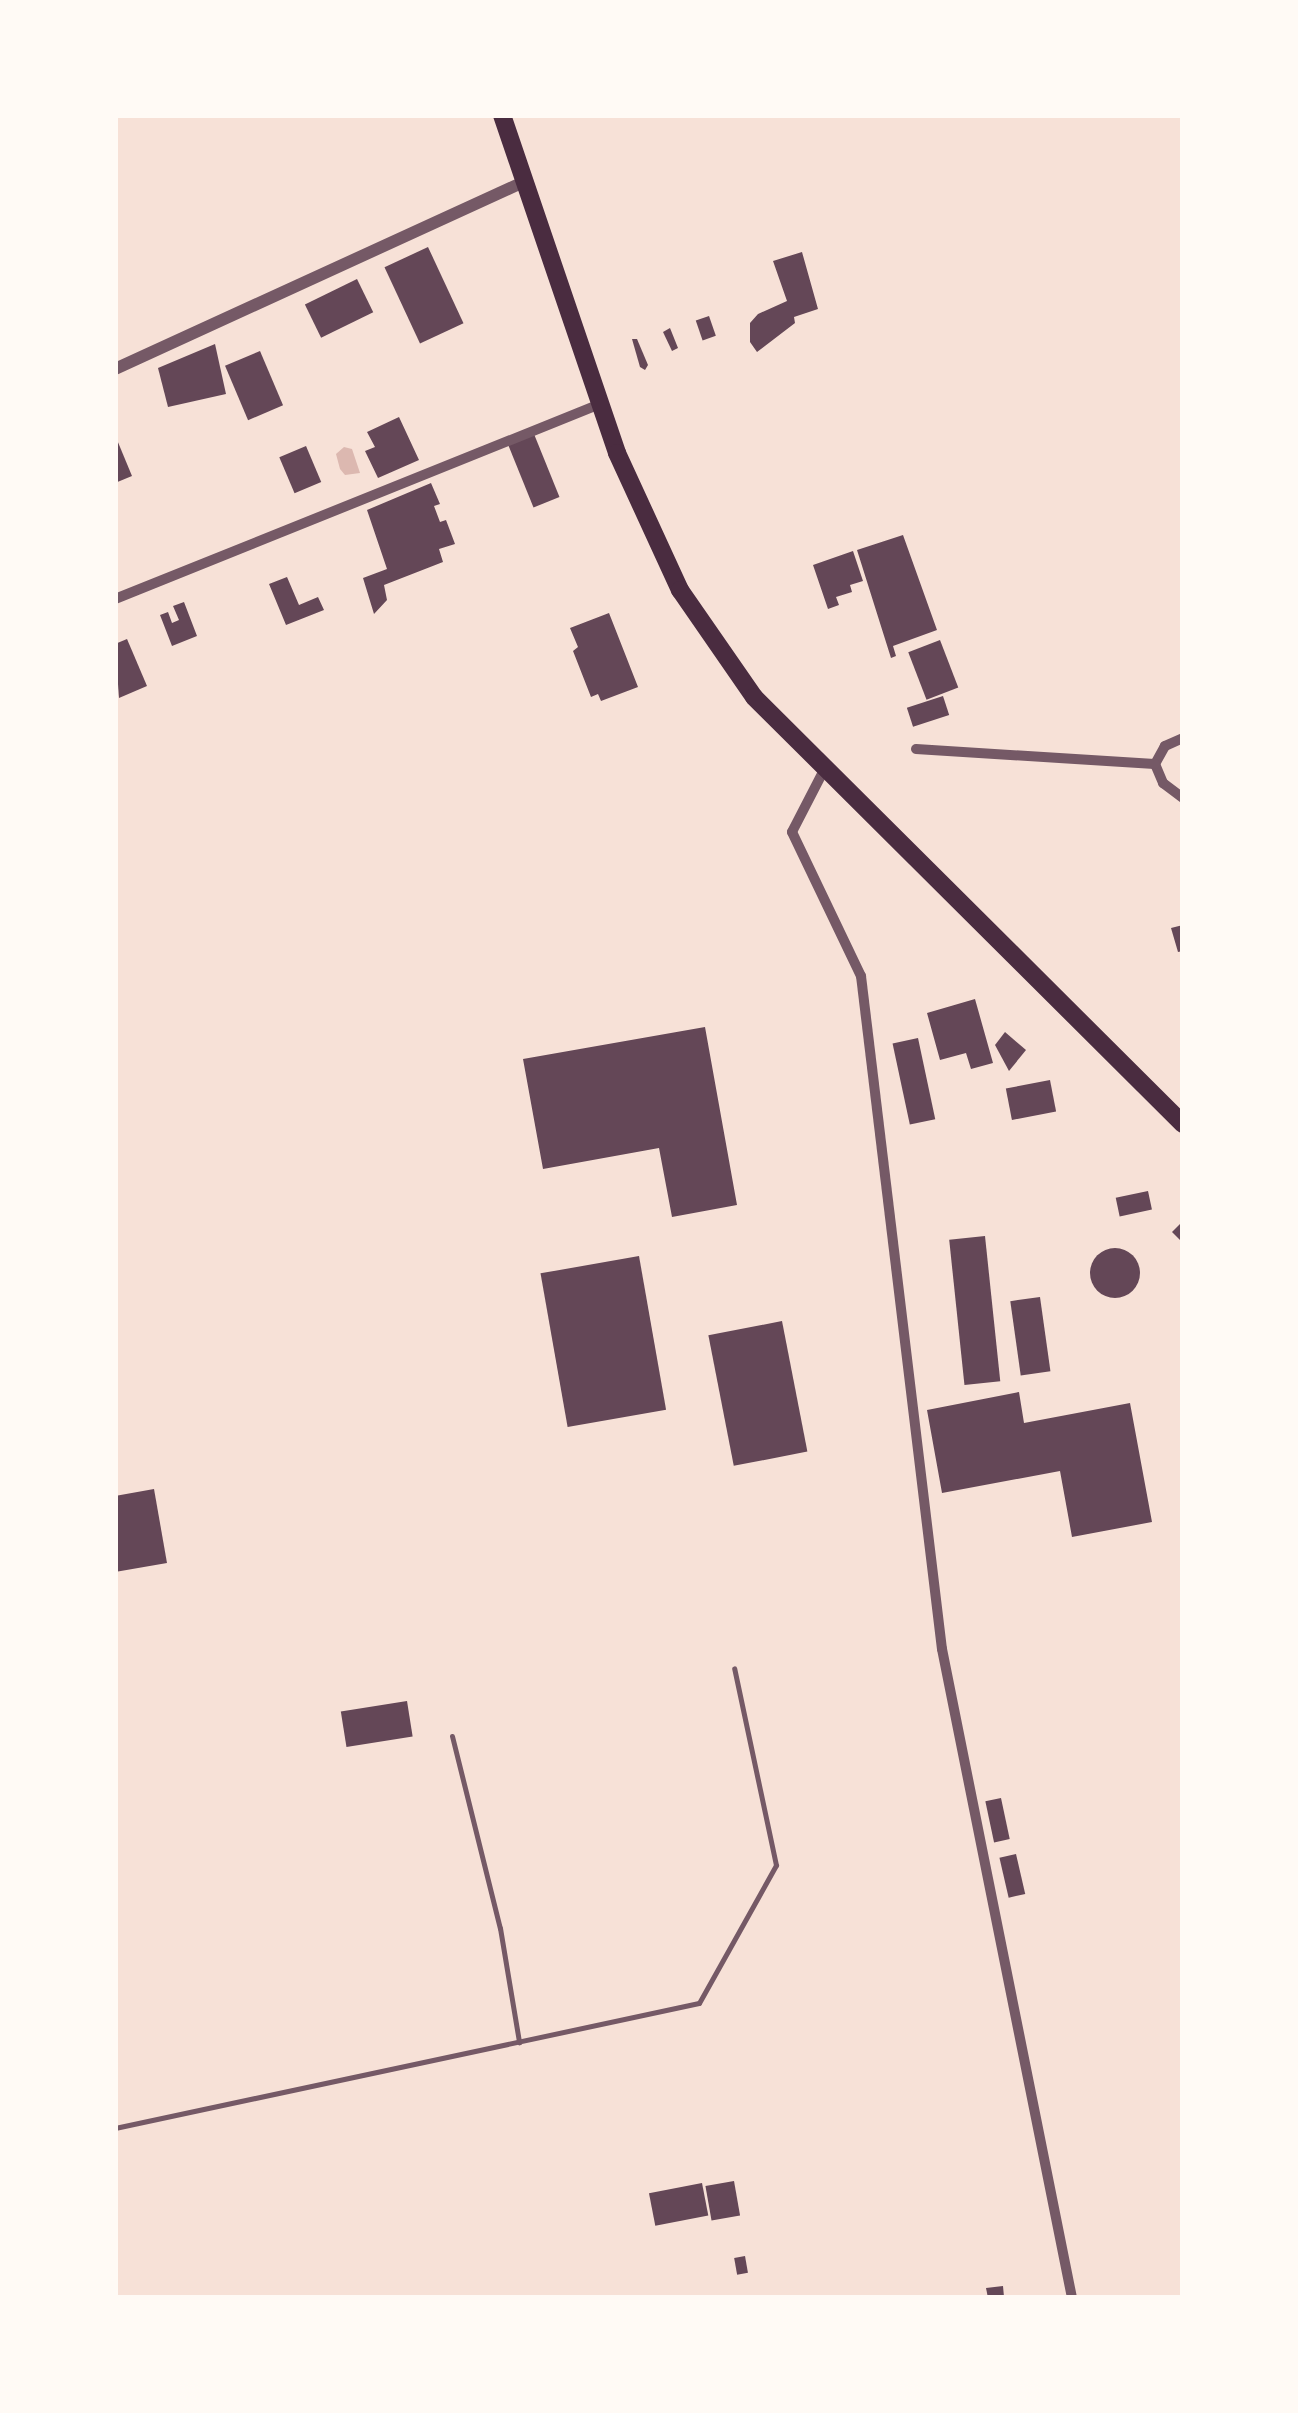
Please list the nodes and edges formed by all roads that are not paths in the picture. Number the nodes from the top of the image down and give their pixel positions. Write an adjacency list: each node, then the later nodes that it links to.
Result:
1 (502, 115): 2 (highway)
2 (523, 182): 3 (street); 4 (highway)
3 (115, 369)
4 (600, 404): 5 (street); 9 (highway)
5 (115, 599)
6 (1183, 738): 8 (street)
7 (916, 749): 8 (street)
8 (1155, 764): 10 (street)
9 (825, 768): 11 (highway); 16 (street)
10 (1183, 798)
11 (1183, 1124)
12 (734, 1668): 14 (lane)
13 (452, 1736): 14 (lane)
14 (519, 2042): 15 (lane)
15 (115, 2128)
16 (1072, 2298)

